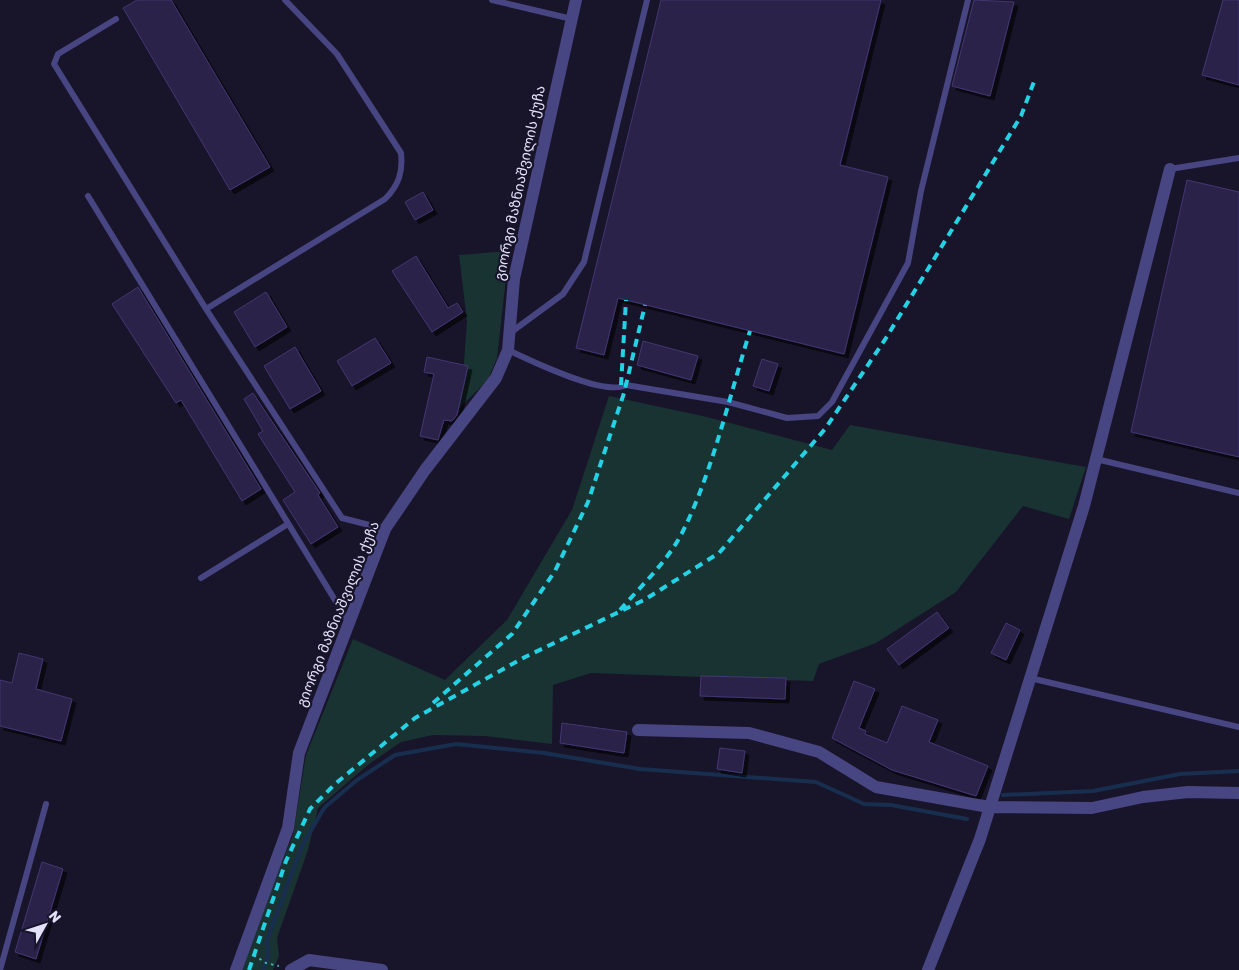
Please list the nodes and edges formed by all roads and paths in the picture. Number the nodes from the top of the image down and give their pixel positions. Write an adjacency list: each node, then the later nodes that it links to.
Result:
1 (285, 0): 11 (lane)
2 (492, 0): 7 (lane)
3 (576, 0): 7 (street, გიორგი მაზნიაშვილის ქუჩა)
4 (648, 0): 12 (lane)
5 (968, 0): 13 (lane)
6 (116, 19): 11 (lane)
7 (572, 19): 12 (street, გიორგი მაზნიაშვილის ქუჩა)
8 (1239, 158): 9 (lane)
9 (1170, 169): 14 (street)
10 (88, 196): 16 (lane)
11 (206, 309): 17 (lane)
12 (509, 334): 13 (street, გიორგი მაზნიაშვილის ქუჩა)
13 (508, 350): 17 (street, გიორგი მაზნიაშვილის ქუჩა)
14 (1096, 459): 15 (lane); 20 (street)
15 (1239, 493)
16 (288, 524): 18 (lane); 19 (lane)
17 (385, 529): 19 (street, გიორგი მაზნიაშვილის ქუჩა)
18 (201, 578)
19 (349, 623): 26 (street, გიორგი მაზნიაშვილის ქუჩა)
20 (1030, 678): 21 (lane); 25 (street)
21 (1239, 727)
22 (638, 730): 25 (street)
23 (1239, 793): 25 (street)
24 (46, 804): 27 (lane)
25 (989, 807): 31 (street)
26 (244, 948): 28 (street, გიორგი მაზნიაშვილის ქუჩა); 29 (path)
27 (0, 970)
28 (236, 970)
29 (291, 970): 30 (street)
30 (382, 970)
31 (928, 970)

